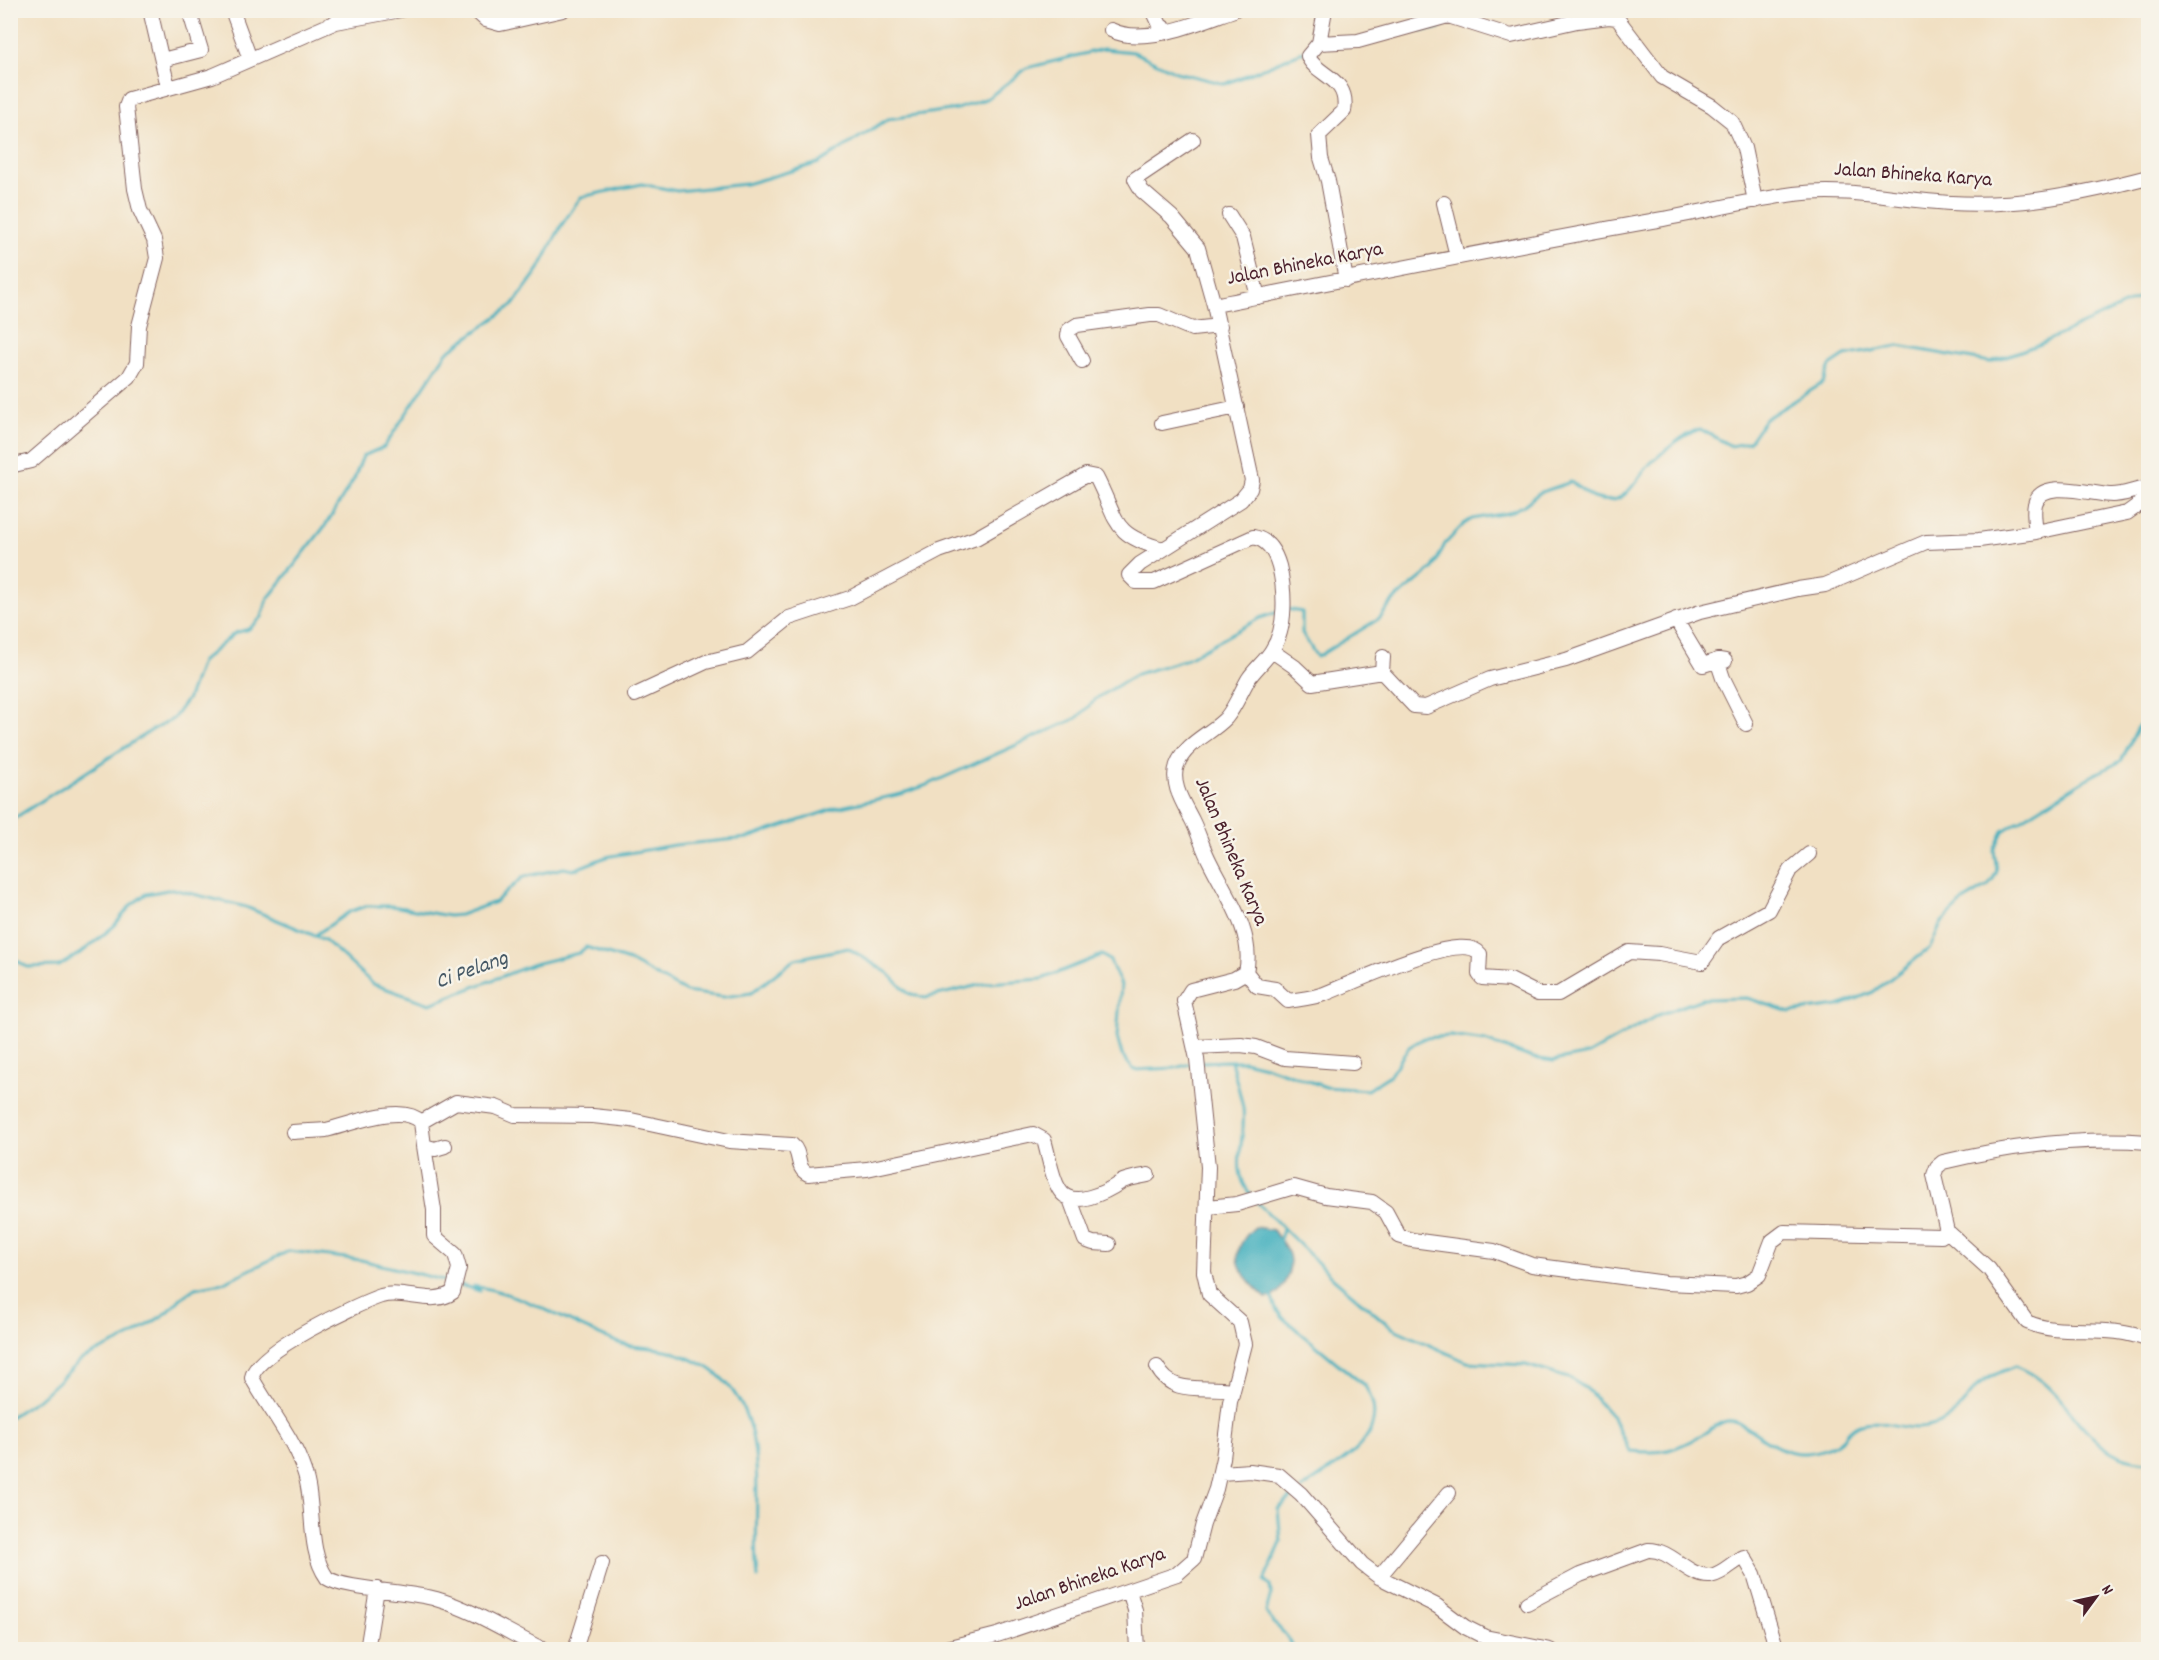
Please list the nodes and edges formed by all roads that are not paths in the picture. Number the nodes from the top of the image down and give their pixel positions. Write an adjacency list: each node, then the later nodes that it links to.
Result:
1 (150, 10): 14 (street)
2 (232, 10): 13 (street)
3 (401, 10): 13 (street)
4 (475, 10): 5 (street)
5 (563, 10)
6 (1153, 10): 11 (street)
7 (1234, 10): 11 (street)
8 (1325, 10): 12 (street)
9 (190, 11): 14 (street)
10 (1111, 30): 11 (street)
11 (1168, 31)
12 (1319, 43): 18 (street); 22 (street)
13 (250, 59): 15 (street)
14 (162, 60): 15 (street)
15 (168, 87): 29 (street)
16 (1193, 140): 24 (street)
17 (2148, 177): 18 (street, Jalan Bhineka Karya)
18 (1755, 201): 21 (street, Jalan Bhineka Karya)
19 (1444, 203): 21 (street)
20 (1229, 215): 23 (street)
21 (1457, 256): 22 (street, Jalan Bhineka Karya)
22 (1346, 280): 23 (street, Jalan Bhineka Karya)
23 (1258, 297): 24 (street, Jalan Bhineka Karya)
24 (1214, 305): 25 (street, Jalan Bhineka Karya)
25 (1220, 326): 26 (street); 27 (street, Jalan Bhineka Karya)
26 (1082, 361)
27 (1237, 407): 28 (street); 33 (street, Jalan Bhineka Karya)
28 (1162, 423)
29 (10, 466)
30 (2148, 488): 32 (street)
31 (2148, 498): 32 (street)
32 (2036, 532): 34 (street)
33 (1162, 549): 35 (street, Jalan Bhineka Karya); 38 (street)
34 (1676, 620): 37 (street); 39 (street)
35 (1272, 651): 37 (street); 41 (street, Jalan Bhineka Karya)
36 (1383, 657): 37 (street)
37 (1382, 672)
38 (635, 695)
39 (1746, 724)
40 (1809, 854): 41 (street)
41 (1246, 972): 42 (street, Jalan Bhineka Karya)
42 (1195, 1047): 43 (street); 51 (street, Jalan Bhineka Karya)
43 (1353, 1063)
44 (421, 1122): 45 (street); 47 (street); 50 (street)
45 (293, 1132)
46 (2148, 1142): 52 (street)
47 (424, 1146): 48 (street); 61 (street)
48 (445, 1146)
49 (1148, 1174): 50 (street)
50 (1070, 1198): 53 (street)
51 (1208, 1207): 52 (street); 56 (street, Jalan Bhineka Karya)
52 (1947, 1231): 54 (street)
53 (1109, 1244)
54 (2148, 1340)
55 (1157, 1367): 56 (street)
56 (1233, 1390): 57 (street, Jalan Bhineka Karya)
57 (1221, 1473): 60 (street); 62 (street, Jalan Bhineka Karya)
58 (1449, 1493): 60 (street)
59 (602, 1563): 67 (street)
60 (1379, 1577): 70 (street)
61 (377, 1589): 64 (street); 65 (street)
62 (1129, 1591): 68 (street, Jalan Bhineka Karya); 69 (street)
63 (1527, 1603): 71 (street)
64 (528, 1646): 66 (street)
65 (367, 1650)
66 (544, 1650)
67 (575, 1650)
68 (938, 1650)
69 (1137, 1650)
70 (1550, 1650)
71 (1777, 1650)

